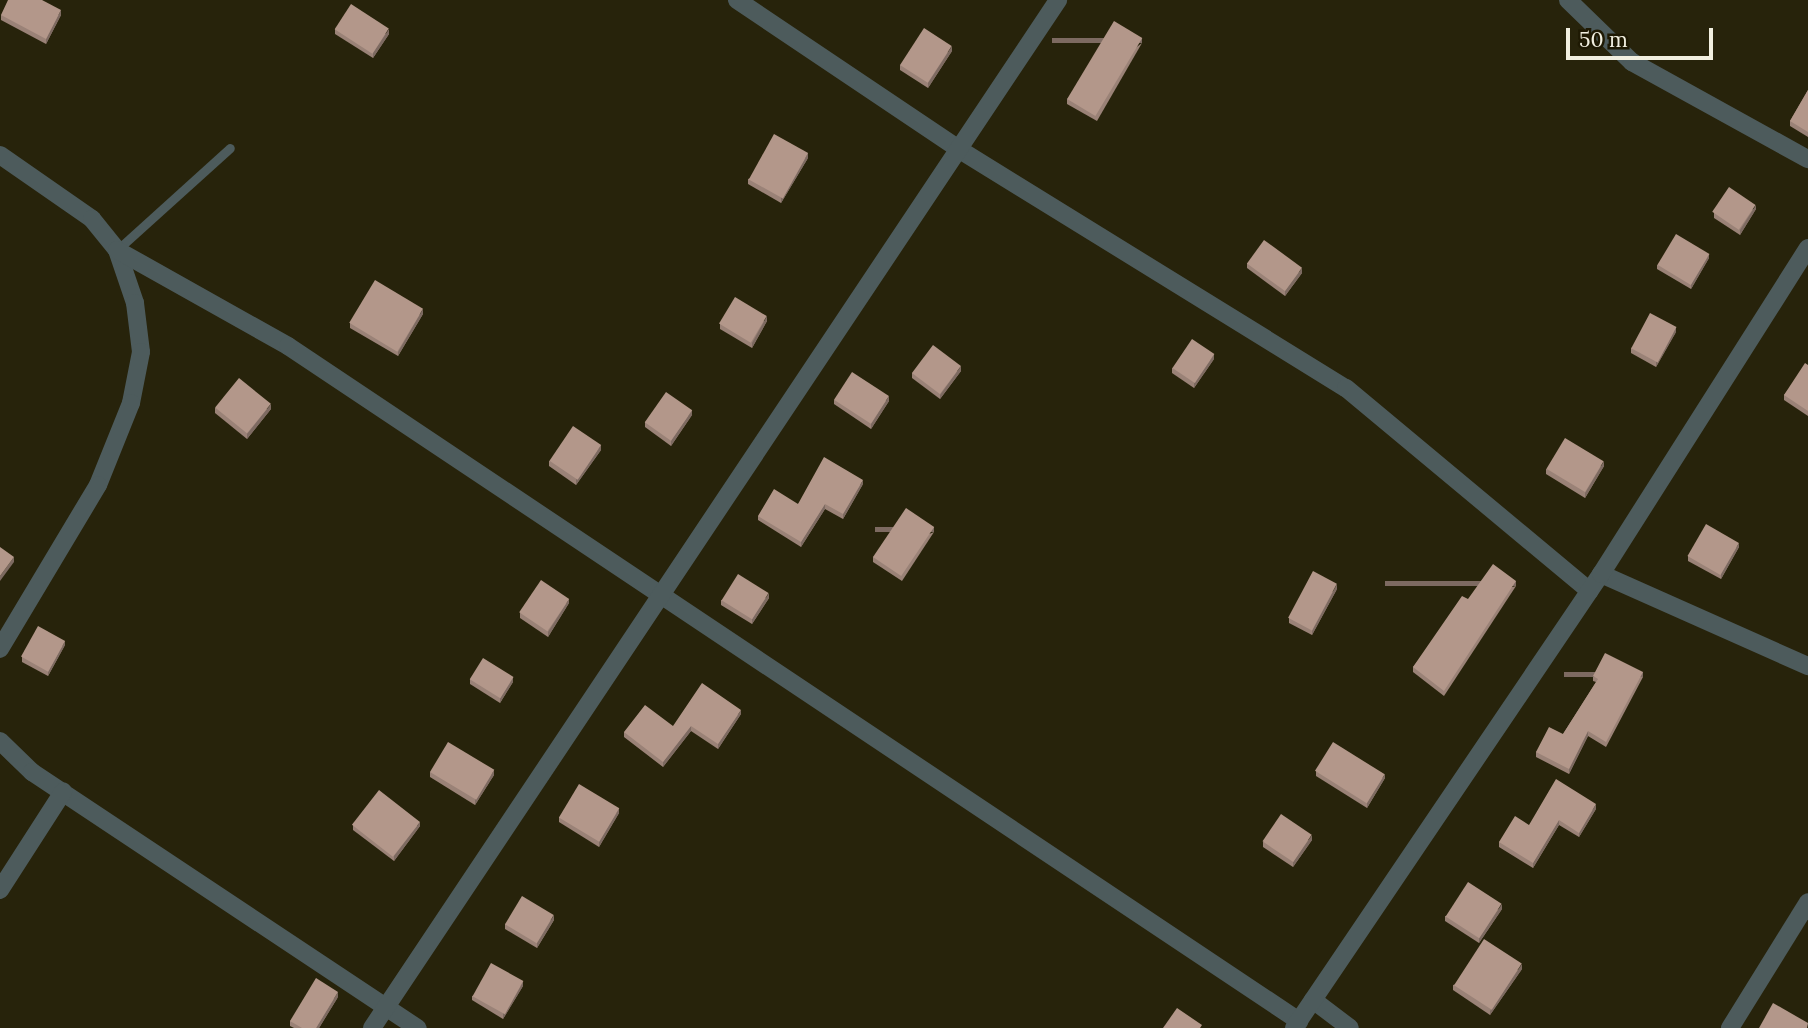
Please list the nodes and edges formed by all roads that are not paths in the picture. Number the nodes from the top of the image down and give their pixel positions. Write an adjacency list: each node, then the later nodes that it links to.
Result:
1 (737, 0): 5 (street)
2 (1058, 0): 5 (street)
3 (1568, 0): 7 (street)
4 (230, 148): 9 (lane)
5 (960, 150): 11 (street); 12 (street)
6 (0, 155): 9 (street)
7 (1808, 159)
8 (1808, 248): 10 (street)
9 (117, 250): 12 (street); 13 (street)
10 (1601, 574): 11 (street); 14 (street)
11 (1590, 591): 19 (street)
12 (660, 598): 20 (street); 21 (street)
13 (0, 649)
14 (1808, 666)
15 (0, 741): 16 (street)
16 (63, 792): 17 (street); 20 (street)
17 (0, 890)
18 (1808, 902): 25 (street)
19 (1313, 1000): 21 (street); 24 (street)
20 (386, 1006): 22 (street); 23 (street)
21 (1296, 1025)
22 (372, 1028)
23 (418, 1028)
24 (1350, 1028)
25 (1730, 1028)

